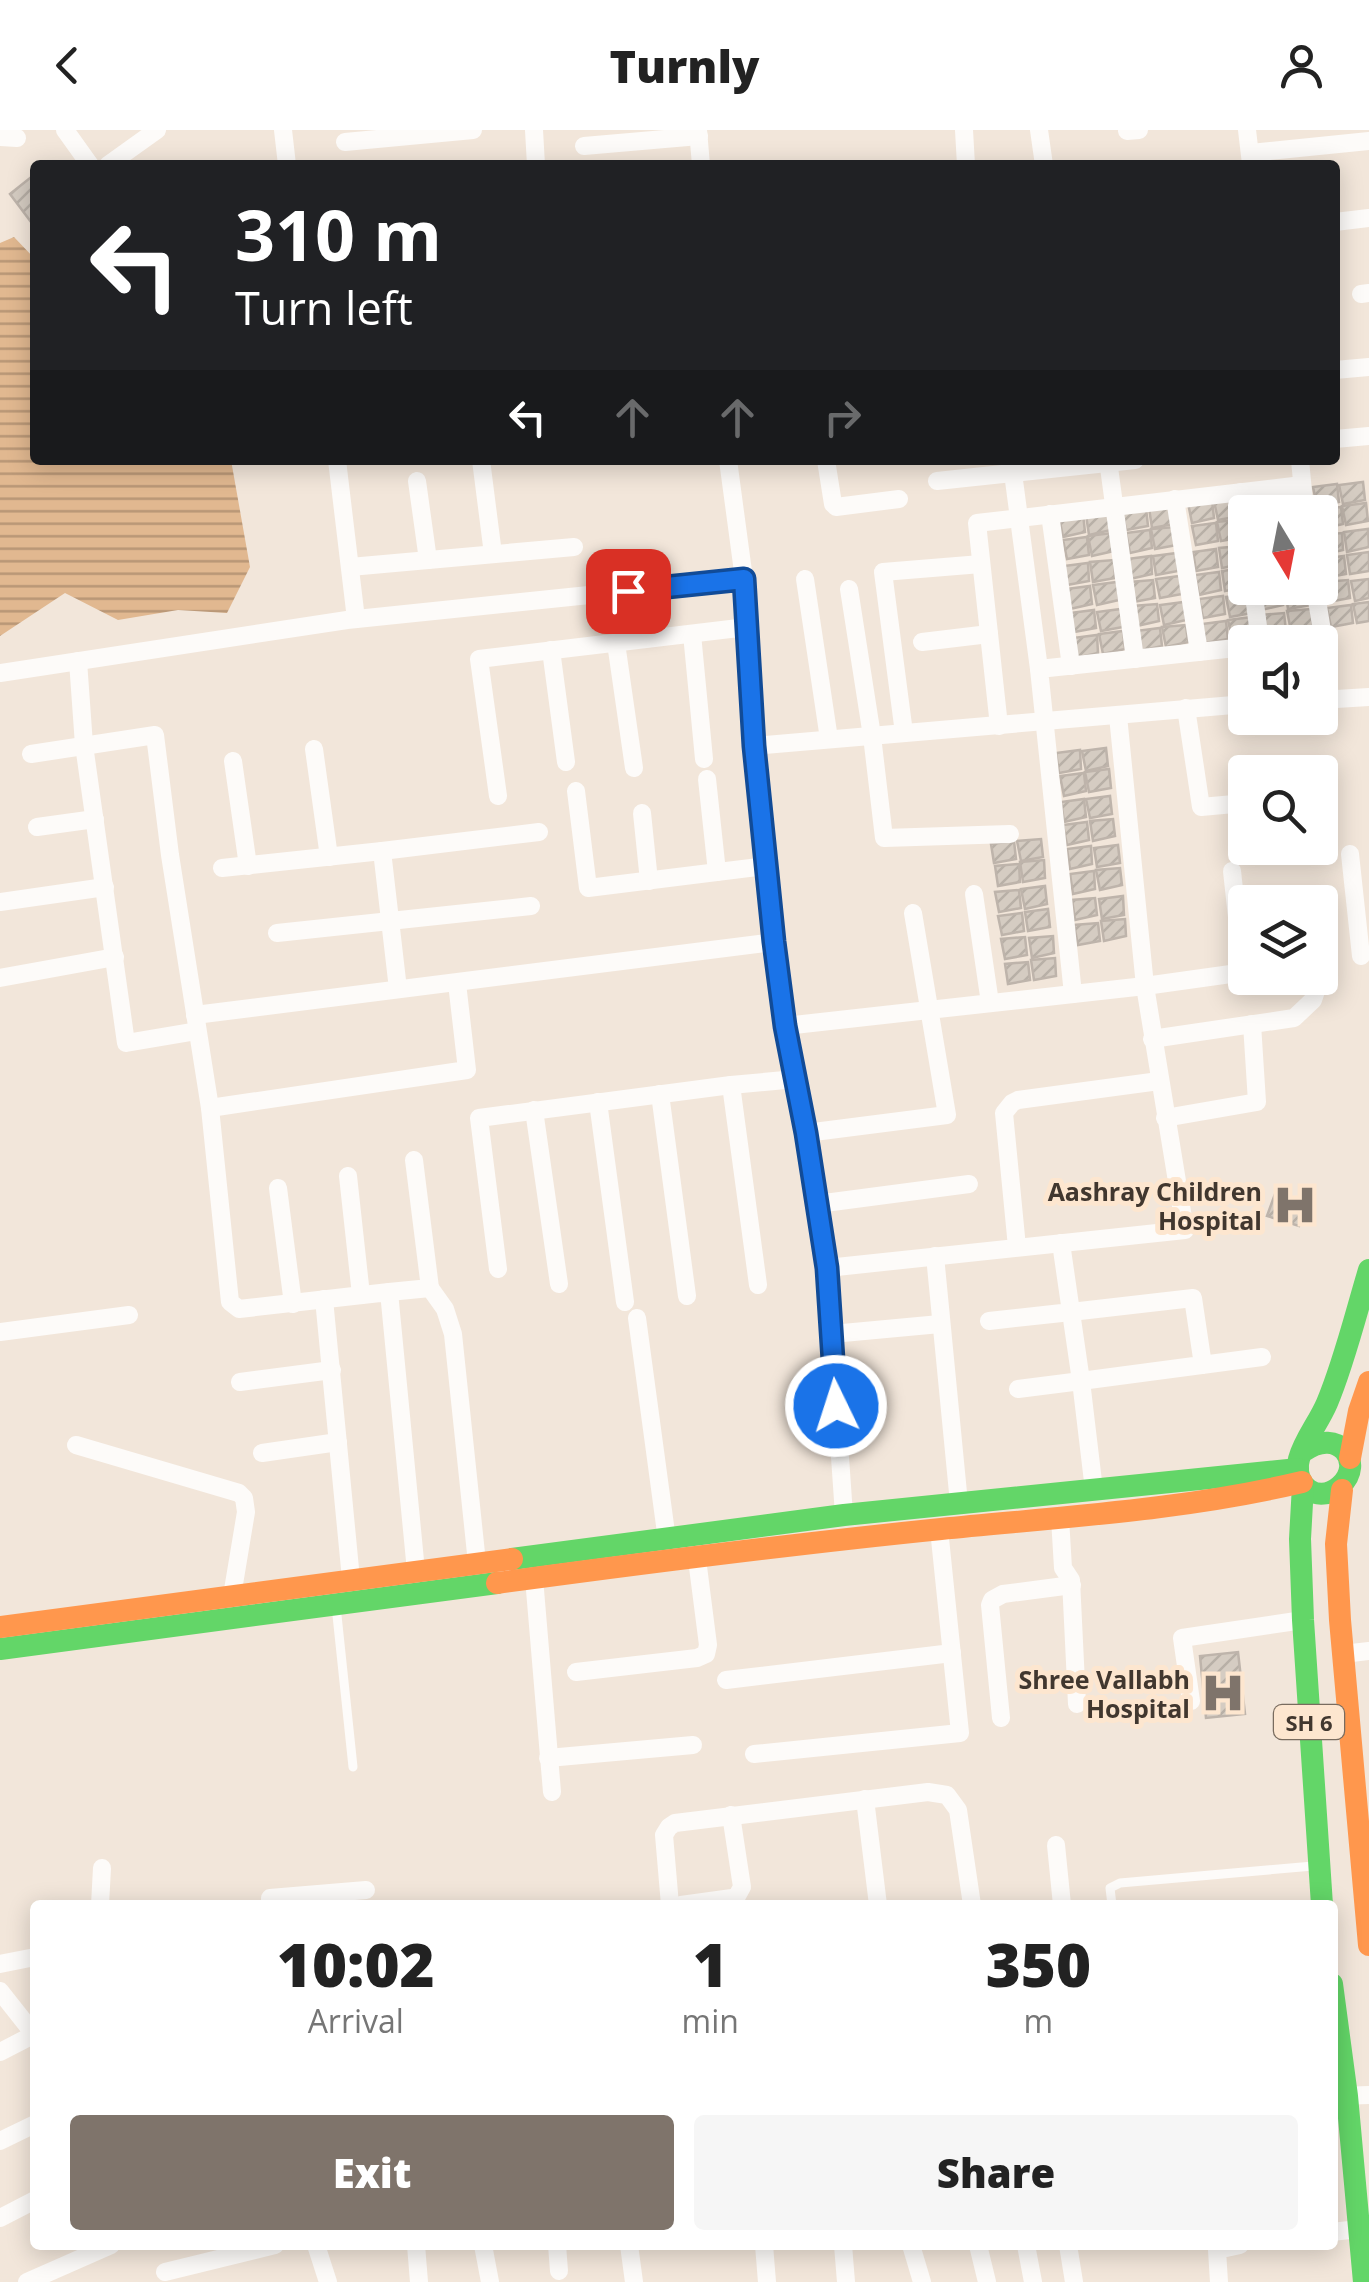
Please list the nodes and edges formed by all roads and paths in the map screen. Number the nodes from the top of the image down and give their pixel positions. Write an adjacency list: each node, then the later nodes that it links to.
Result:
1 (65, 130): 14 (street)
2 (157, 130): 15 (street)
3 (283, 130): 16 (street)
4 (473, 130): 11 (street)
5 (534, 130): 17 (street)
6 (964, 130): 19 (street)
7 (1039, 130): 20 (street)
8 (1247, 130): 13 (street)
9 (699, 133): 12 (street); 18 (street)
10 (1369, 140): 13 (street)
11 (345, 142)
12 (584, 146)
13 (1251, 159)
14 (86, 160)
15 (115, 160)
16 (286, 160)
17 (536, 160)
18 (702, 160)
19 (966, 160)
20 (1043, 160)
21 (1369, 218): 22 (street)
22 (1340, 221)
23 (1369, 367): 24 (street)
24 (1340, 370)
25 (1369, 436): 26 (street)
26 (1340, 439)
27 (337, 465): 50 (street)
28 (482, 465): 47 (street)
29 (729, 465): 51 (street)
30 (827, 465): 41 (street)
31 (1076, 465): 34 (street)
32 (1109, 465): 43 (street)
33 (1300, 465): 37 (street)
34 (1012, 473): 36 (street); 45 (street)
35 (417, 481): 48 (street)
36 (937, 481)
37 (1302, 485): 38 (street); 40 (street)
38 (1240, 492): 39 (street); 42 (street)
39 (1240, 495)
40 (1303, 495)
41 (899, 498)
42 (1176, 499): 43 (street); 62 (street)
43 (1114, 506): 44 (street); 63 (street)
44 (1050, 514): 45 (street); 65 (street)
45 (1018, 518): 49 (street); 66 (street)
46 (574, 547): 47 (street)
47 (493, 554): 48 (street)
48 (428, 560): 50 (street)
49 (982, 564): 57 (street); 75 (street)
50 (350, 567): 54 (street)
51 (744, 579): 54 (street); 55 (street)
52 (805, 580): 77 (street)
53 (850, 590): 76 (street)
54 (356, 619): 64 (street)
55 (747, 628): 56 (street); 79 (street)
56 (692, 634): 59 (street); 82 (street)
57 (989, 634): 58 (street); 74 (street)
58 (922, 642)
59 (616, 643): 61 (street); 85 (street)
60 (1228, 649): 62 (street)
61 (551, 650): 84 (street); 88 (street)
62 (1199, 652): 63 (street)
63 (1135, 659): 65 (street)
64 (78, 661): 67 (street); 78 (street)
65 (1071, 666): 66 (street)
66 (1039, 670): 73 (street)
67 (0, 674)
68 (1369, 697): 69 (street)
69 (1338, 699)
70 (1228, 705): 71 (street)
71 (1186, 708): 72 (street); 89 (street)
72 (1118, 716): 73 (street); 119 (street)
73 (1044, 722): 74 (street); 121 (street)
74 (1000, 726): 75 (street)
75 (904, 733): 76 (street)
76 (872, 736): 77 (street); 94 (street)
77 (830, 740): 79 (street)
78 (84, 745): 81 (street); 91 (street); 125 (street)
79 (754, 746): 99 (street)
80 (314, 748): 97 (street)
81 (31, 754)
82 (704, 759)
83 (234, 761): 98 (street)
84 (566, 762)
85 (634, 768)
86 (707, 778): 102 (street)
87 (576, 791): 103 (street)
88 (498, 796)
89 (1228, 804)
90 (642, 812): 103 (street)
91 (95, 819): 92 (street); 105 (street)
92 (37, 827)
93 (539, 832): 95 (street)
94 (1010, 834)
95 (382, 850): 97 (street); 110 (street)
96 (1350, 854): 113 (street)
97 (329, 857): 98 (street)
98 (248, 866): 100 (street)
99 (766, 866): 102 (street); 112 (street)
100 (222, 868)
101 (1232, 871): 104 (street)
102 (717, 872): 103 (street)
103 (649, 880)
104 (1234, 885)
105 (105, 887): 107 (street); 114 (street)
106 (974, 894): 123 (street)
107 (0, 902)
108 (531, 906): 110 (street)
109 (913, 912): 124 (street)
110 (390, 920): 111 (street); 120 (street)
111 (277, 933)
112 (774, 942): 118 (street); 127 (street)
113 (1365, 956): 115 (street)
114 (116, 957): 117 (street); 125 (street)
115 (1338, 959)
116 (1228, 974): 119 (street)
117 (0, 978)
118 (457, 982): 120 (street); 134 (street)
119 (1145, 986): 121 (street); 128 (street)
120 (398, 989): 125 (street)
121 (1073, 994): 123 (street)
122 (1313, 995): 126 (street)
123 (990, 1004): 124 (street)
124 (930, 1010): 127 (street); 137 (street)
125 (196, 1023): 134 (street)
126 (1252, 1024): 128 (street); 136 (street)
127 (785, 1026): 129 (street)
128 (1152, 1039): 130 (street)
129 (796, 1079): 131 (street); 137 (street)
130 (1159, 1080): 136 (street); 144 (street)
131 (731, 1085): 132 (street); 150 (street)
132 (660, 1094): 133 (street); 154 (street)
133 (598, 1102): 135 (street); 156 (street)
134 (210, 1108): 157 (street)
135 (534, 1110): 147 (street); 149 (street)
136 (1165, 1118): 143 (street)
137 (806, 1133): 142 (street)
138 (414, 1160): 151 (street)
139 (348, 1176): 153 (street)
140 (969, 1184): 142 (street)
141 (278, 1188): 157 (street)
142 (817, 1204): 146 (street)
143 (1061, 1242): 144 (street); 158 (street)
144 (1017, 1247): 145 (street)
145 (935, 1256): 146 (street); 162 (street)
146 (827, 1268): 164 (street)
147 (498, 1269)
148 (1369, 1270): 176 (street, SH 6)
149 (559, 1284)
150 (758, 1285)
151 (430, 1288): 152 (street); 185 (street)
152 (389, 1292): 153 (street); 186 (street)
153 (361, 1295): 155 (street)
154 (687, 1296)
155 (324, 1299): 157 (street); 167 (street)
156 (625, 1302)
157 (293, 1304)
158 (1072, 1312): 161 (street); 166 (street); 168 (street)
159 (130, 1314): 163 (street)
160 (637, 1318): 183 (street)
161 (989, 1321)
162 (940, 1324): 164 (street); 179 (street)
163 (0, 1332)
164 (832, 1334): 180 (street)
165 (1262, 1356): 166 (street)
166 (1203, 1365): 168 (street)
167 (332, 1370): 169 (street); 172 (street)
168 (1081, 1381): 171 (street); 178 (street)
169 (240, 1382)
170 (1369, 1382): 175 (street)
171 (1018, 1389)
172 (338, 1442): 174 (street); 188 (street)
173 (76, 1445): 190 (street)
174 (262, 1453)
175 (1357, 1460): 176 (street); 177 (street)
176 (1302, 1472): 177 (street); 178 (street); 181 (street); 192 (street, SH 6)
177 (1353, 1486): 197 (street, SH 6)
178 (1094, 1490): 179 (street)
179 (959, 1503): 180 (street)
180 (844, 1515): 183 (street)
181 (1060, 1518): 182 (street); 189 (street)
182 (939, 1529): 184 (street); 196 (street)
183 (667, 1540): 185 (street)
184 (697, 1559): 187 (street); 198 (street)
185 (477, 1564): 186 (street)
186 (416, 1572): 188 (street)
187 (534, 1578): 191 (street); 205 (street)
188 (350, 1579): 190 (street)
189 (1072, 1585): 201 (street); 202 (street)
190 (232, 1596): 193 (street)
191 (336, 1606): 194 (street); 206 (lane)
192 (1303, 1620): 200 (street); 213 (street, SH 6)
193 (0, 1627)
194 (0, 1650)
195 (1369, 1651): 197 (street)
196 (952, 1652): 199 (street); 204 (street)
197 (1343, 1654): 208 (street, SH 6)
198 (576, 1672)
199 (726, 1680)
200 (1191, 1702)
201 (1077, 1704)
202 (1001, 1718)
203 (693, 1746): 205 (street)
204 (754, 1754)
205 (548, 1758): 207 (street)
206 (353, 1767)
207 (552, 1792)
208 (1362, 1798): 213 (street, SH 6)
209 (865, 1799): 210 (street); 219 (street); 220 (street)
210 (731, 1815): 217 (street); 218 (street)
211 (1056, 1845): 221 (street)
212 (102, 1868): 215 (street)
213 (1339, 1883): 222 (lane); 223 (street, SH 6)
214 (366, 1890): 216 (street)
215 (100, 1900)
216 (270, 1900)
217 (670, 1900)
218 (718, 1900)
219 (877, 1900)
220 (971, 1900)
221 (1062, 1900)
222 (1111, 1900)
223 (1369, 1944)
224 (30, 1958): 225 (street)
225 (0, 1964)
226 (0, 1990): 228 (street)
227 (1338, 2021): 231 (street)
228 (30, 2029)
229 (30, 2036): 230 (street)
230 (0, 2052)
231 (1350, 2096): 236 (street)
232 (30, 2126): 233 (street)
233 (0, 2141)
234 (30, 2203): 235 (street)
235 (0, 2218)
236 (1358, 2229): 237 (street); 266 (street)
237 (1338, 2231)
238 (100, 2250): 254 (street)
239 (254, 2250): 253 (street)
240 (318, 2250): 255 (street)
241 (416, 2250): 256 (street)
242 (484, 2250): 257 (street)
243 (557, 2250): 252 (street)
244 (630, 2250): 258 (street)
245 (764, 2250): 259 (street)
246 (843, 2250): 260 (street)
247 (913, 2250): 261 (street)
248 (979, 2250): 262 (street)
249 (1027, 2250): 263 (street)
250 (1069, 2250): 264 (street)
251 (1217, 2250): 265 (street)
252 (559, 2271)
253 (165, 2272)
254 (27, 2282)
255 (328, 2282)
256 (419, 2282)
257 (490, 2282)
258 (634, 2282)
259 (767, 2282)
260 (846, 2282)
261 (922, 2282)
262 (987, 2282)
263 (1033, 2282)
264 (1074, 2282)
265 (1219, 2282)
266 (1364, 2282)

